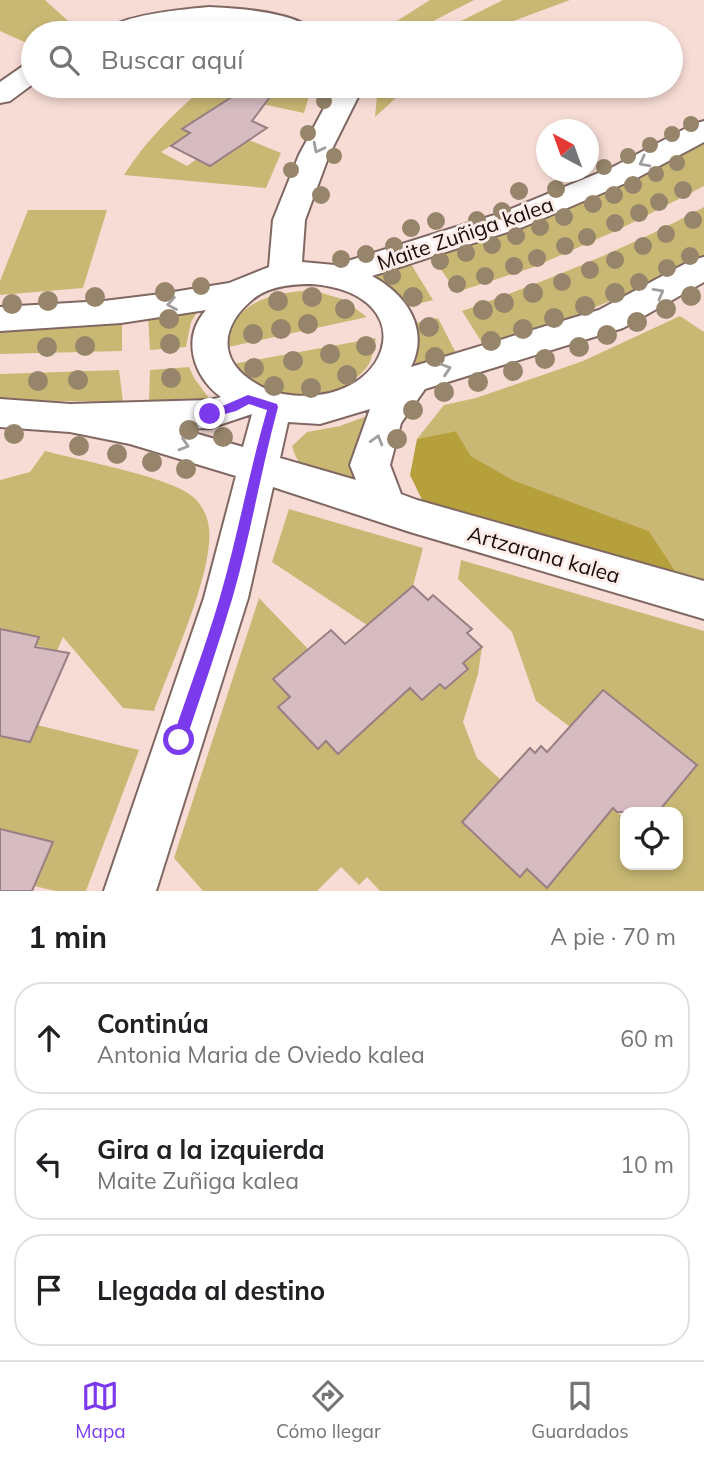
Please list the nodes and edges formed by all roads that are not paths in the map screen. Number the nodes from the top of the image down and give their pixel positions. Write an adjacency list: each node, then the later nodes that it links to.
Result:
1 (164, 21): 2 (street)
2 (262, 21)
3 (21, 80): 4 (street)
4 (0, 95)
5 (343, 98): 8 (street, one-way to 8)
6 (704, 130): 9 (street, Maite Zuñiga kalea, one-way to 9)
7 (704, 268): 12 (street, one-way to 7)
8 (285, 275): 9 (street); 10 (street)
9 (337, 276): 12 (street)
10 (239, 293): 11 (street, one-way to 11); 13 (street)
11 (0, 319)
12 (396, 382): 13 (street); 17 (street, one-way to 12)
13 (261, 403): 15 (street); 16 (street)
14 (0, 413): 15 (street)
15 (71, 418): 16 (street, Artzarana kalea, one-way to 16)
16 (256, 466): 17 (street, Artzarana kalea); 19 (street)
17 (385, 505): 18 (street, Artzarana kalea)
18 (704, 600)
19 (130, 891)

